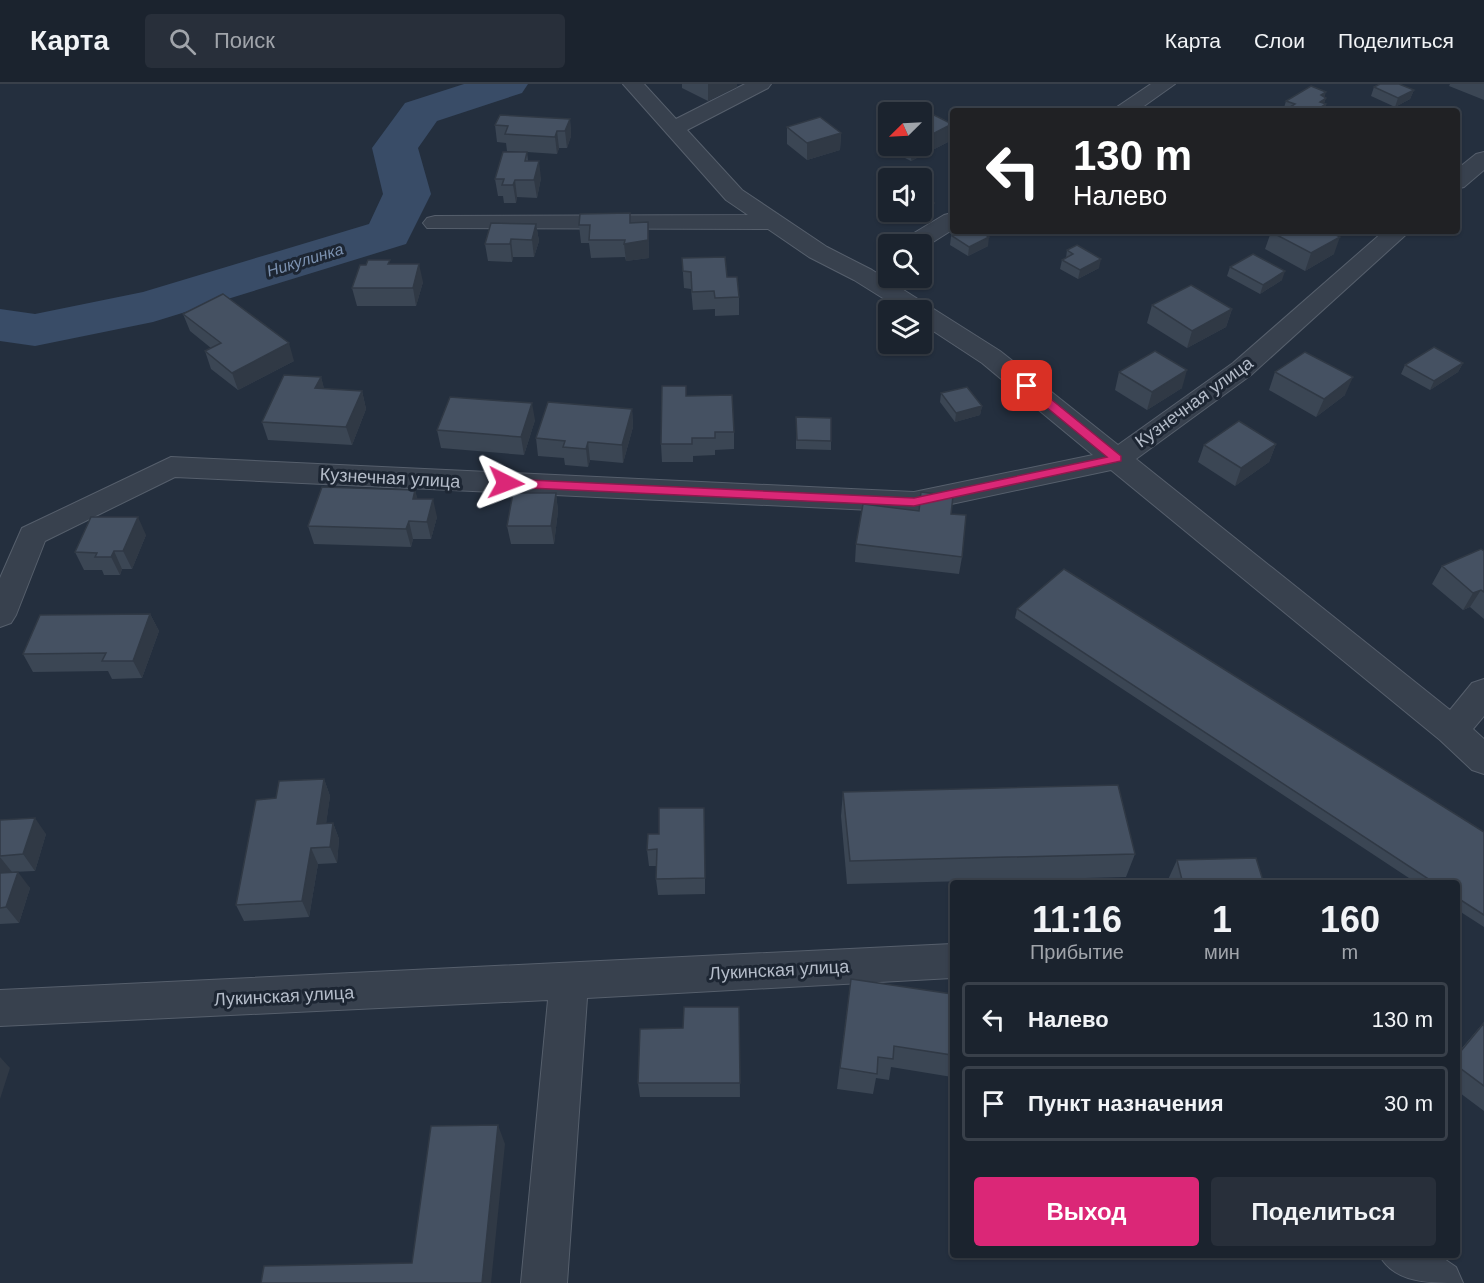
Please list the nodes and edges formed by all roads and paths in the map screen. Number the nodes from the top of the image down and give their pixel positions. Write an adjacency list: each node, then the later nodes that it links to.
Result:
1 (633, 84): 5 (street)
2 (761, 84): 5 (street)
3 (1165, 84): 4 (street)
4 (1127, 108)
5 (674, 129): 9 (street)
6 (1484, 159): 7 (street)
7 (1460, 179)
8 (950, 221): 11 (street)
9 (775, 222): 10 (street); 14 (street)
10 (435, 223)
11 (929, 234)
12 (1395, 234): 17 (street, Кузнечная улица)
13 (878, 266): 14 (street)
14 (863, 275): 15 (street)
15 (903, 300)
16 (932, 319): 17 (street)
17 (1117, 459): 18 (street, Кузнечная улица); 20 (street)
18 (0, 615)
19 (1484, 692): 20 (street)
20 (1452, 731): 21 (street)
21 (1484, 760)
22 (950, 961): 23 (street, Лукинская улица)
23 (569, 981): 24 (street, Лукинская улица); 26 (street)
24 (0, 1008)
25 (1405, 1258): 27 (street)
26 (544, 1283)
27 (1440, 1283)

